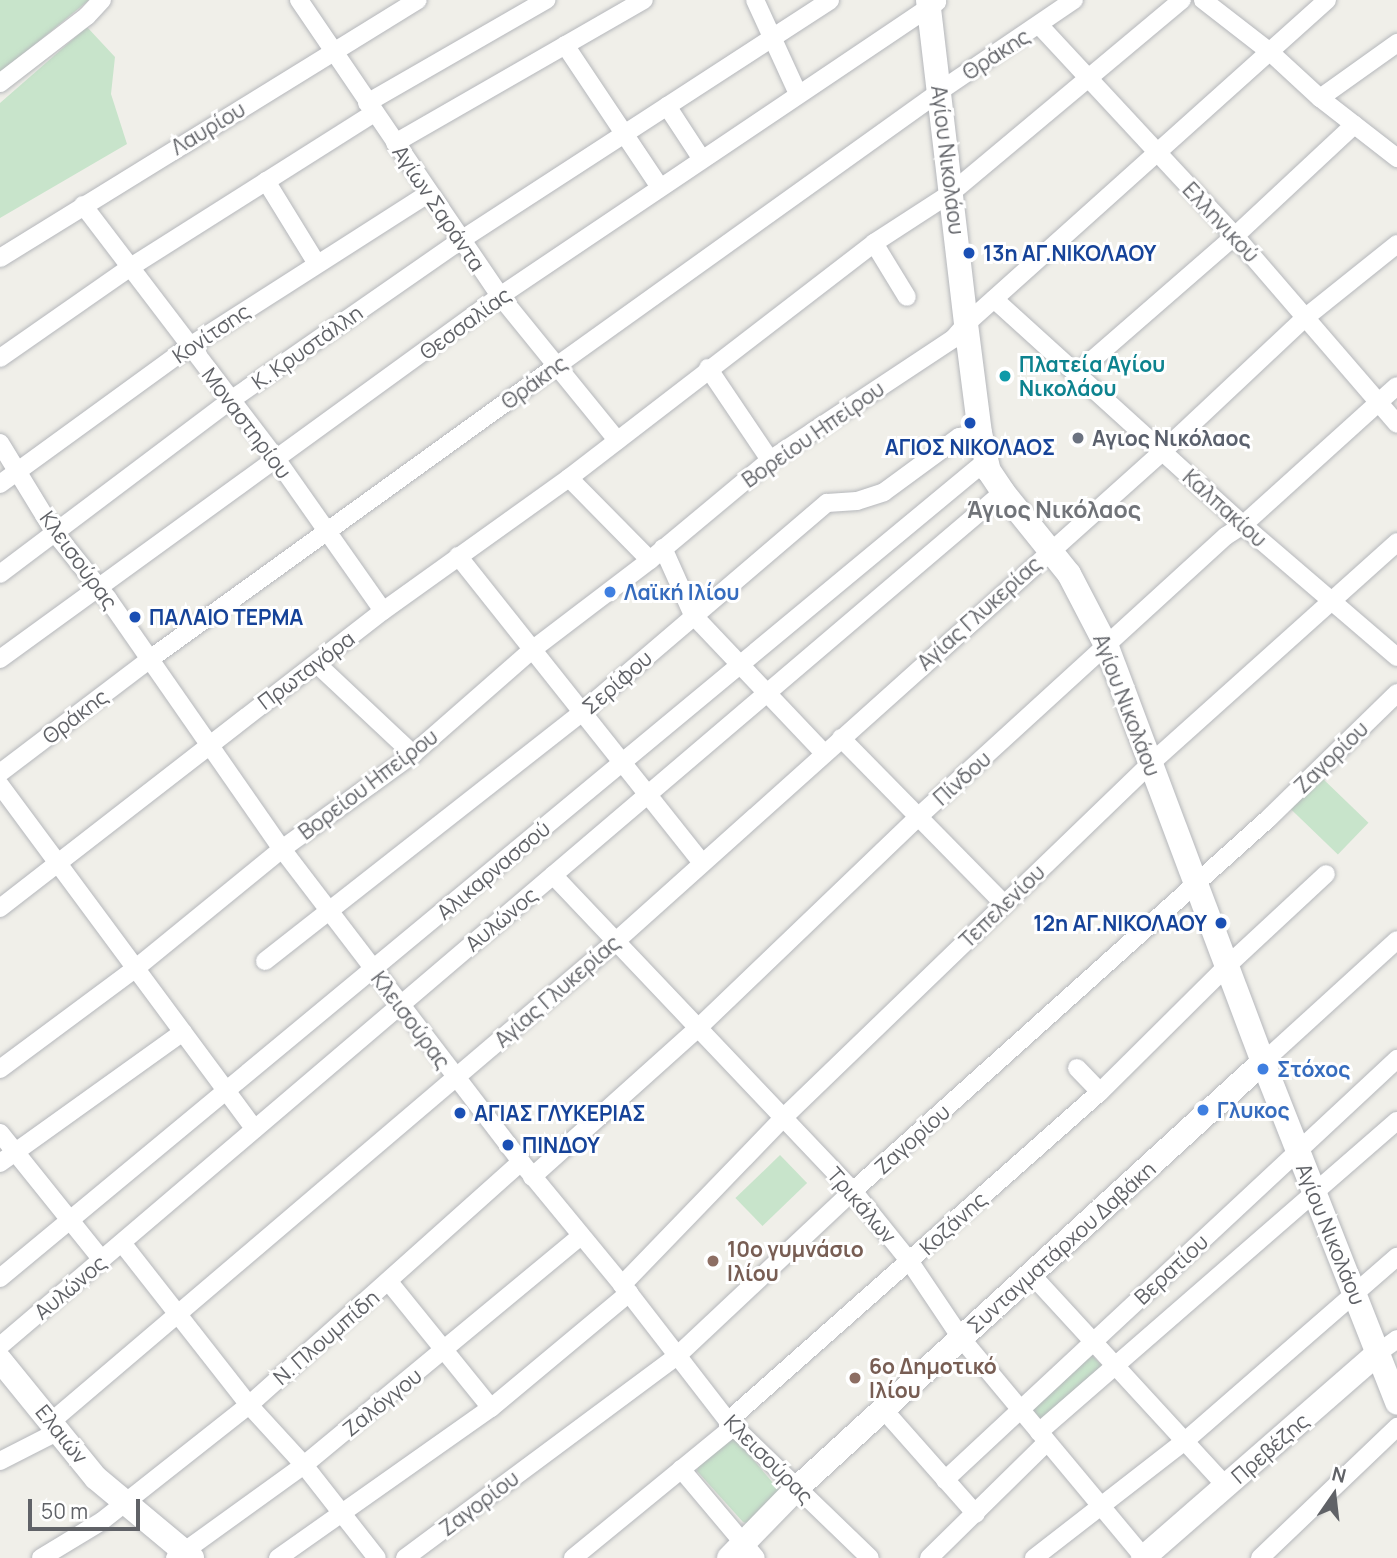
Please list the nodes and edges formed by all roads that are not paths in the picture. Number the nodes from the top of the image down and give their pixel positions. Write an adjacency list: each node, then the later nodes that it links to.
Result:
1 (102, 0): 20 (street)
2 (299, 0): 17 (street, Αγίων Σαράντα)
3 (418, 0): 17 (street, Λαυρίου)
4 (644, 0): 16 (street)
5 (755, 0): 14 (street)
6 (830, 0): 14 (street, Κ. Κρυστάλλη)
7 (1073, 0): 13 (street, Θράκης)
8 (1182, 0): 19 (street, Πρωταγόρα)
9 (1203, 0): 18 (street)
10 (1327, 0): 18 (street, Βορείου Ηπείρου)
11 (538, 2): 25 (street)
12 (932, 3): 21 (street, Αγίου Νικολάου); 22 (street, Θεσσαλίας)
13 (1040, 26): 19 (street, Ελληνικού); 21 (street, Θράκης)
14 (773, 37): 22 (street); 24 (street, Κ. Κρυστάλλη)
15 (1397, 43): 23 (street)
16 (565, 45): 27 (street); 28 (street)
17 (332, 52): 25 (street, Αγίων Σαράντα); 36 (street, Λαυρίου)
18 (1270, 52): 23 (street); 29 (street, Βορείου Ηπείρου)
19 (1089, 76): 29 (street, Ελληνικού); 35 (street, Πρωταγόρα)
20 (0, 83)
21 (940, 91): 35 (street, Αγίου Νικολάου); 51 (street, Θράκης)
22 (798, 94): 30 (street, Θεσσαλίας)
23 (1320, 98): 26 (street)
24 (667, 106): 27 (street, Κ. Κρυστάλλη); 30 (street)
25 (371, 108): 28 (street, Αγίων Σαράντα); 32 (street)
26 (1354, 125): 31 (street); 37 (street)
27 (624, 134): 33 (street); 38 (street, Κ. Κρυστάλλη)
28 (395, 143): 34 (street, Αγίων Σαράντα)
29 (1158, 154): 37 (street, Ελληνικού); 46 (street, Βορείου Ηπείρου)
30 (701, 158): 33 (street, Θεσσαλίας)
31 (1397, 159)
32 (266, 181): 42 (street); 43 (street)
33 (659, 186): 44 (street, Θεσσαλίας)
34 (429, 193): 38 (street, Αγίων Σαράντα); 42 (street, Κονίτσης)
35 (950, 193): 39 (street, Πρωταγόρα); 48 (street, Αγίου Νικολάου)
36 (83, 205): 41 (street, Λαυρίου); 43 (street, Μοναστηρίου)
37 (1235, 236): 47 (street, Ελληνικού); 53 (street)
38 (461, 240): 44 (street, Αγίων Σαράντα); 55 (street, Κ. Κρυστάλλη)
39 (874, 243): 45 (street); 52 (street, Πρωταγόρα)
40 (1397, 244): 47 (street, Αγίας Γλυκερίας)
41 (0, 258)
42 (317, 264): 49 (street, Κονίτσης)
43 (128, 268): 49 (street, Μοναστηρίου); 50 (street)
44 (500, 296): 51 (street, Αγίων Σαράντα); 62 (street, Θεσσαλίας)
45 (907, 298)
46 (994, 299): 48 (street, Βορείου Ηπείρου); 53 (street, Καλπακίου)
47 (1306, 317): 56 (street, Ελληνικού); 61 (street, Αγίας Γλυκερίας)
48 (966, 324): 58 (street, Αγίου Νικολάου); 63 (street, Βορείου Ηπείρου)
49 (190, 346): 55 (street, Μοναστηρίου); 65 (street, Κονίτσης)
50 (0, 358)
51 (555, 367): 59 (street, Αγίων Σαράντα); 71 (street, Θράκης)
52 (708, 368): 59 (street, Πρωταγόρα); 63 (street)
53 (1076, 374): 61 (street, Καλπακίου)
54 (1397, 386): 56 (street, Πίνδου)
55 (231, 400): 62 (street, Μοναστηρίου); 70 (street, Κ. Κρυστάλλη)
56 (1378, 402): 57 (street, Ελληνικού); 69 (street, Πίνδου)
57 (1397, 424)
58 (980, 433): 64 (street, Αγίου Νικολάου); 81 (street, Σερίφου)
59 (617, 440): 66 (street, Πρωταγόρα)
60 (0, 443): 65 (street, Κλεισούρας)
61 (1162, 452): 69 (street, Καλπακίου); 74 (street, Αγίας Γλυκερίας)
62 (277, 460): 71 (street, Μοναστηρίου); 78 (street, Θεσσαλίας)
63 (770, 460): 73 (street, Βορείου Ηπείρου)
64 (986, 461): 68 (street, Αγίου Νικολάου); 88 (street, Αλικαρνασσού)
65 (18, 470): 67 (street, Κονίτσης); 70 (street, Κλεισούρας)
66 (569, 478): 75 (street, Πρωταγόρα); 76 (street)
67 (0, 484)
68 (1003, 492): 74 (street, Αγίου Νικολάου); 89 (street, Αυλώνος)
69 (1243, 525): 79 (street, Καλπακίου); 82 (street, Πίνδου)
70 (55, 533): 77 (street, Κ. Κρυστάλλη); 78 (street, Κλεισούρας)
71 (328, 533): 80 (street, Μοναστηρίου); 86 (street, Θράκης)
72 (1397, 542): 79 (street, Τεπελενίου)
73 (663, 548): 76 (street, Βορείου Ηπείρου); 81 (street)
74 (1051, 549): 82 (street, Αγίου Νικολάου); 92 (street, Αγίας Γλυκερίας)
75 (458, 556): 80 (street, Πρωταγόρα); 83 (street)
76 (650, 560): 83 (street, Βορείου Ηπείρου)
77 (0, 574)
78 (97, 586): 85 (street, Θεσσαλίας); 86 (street, Κλεισούρας)
79 (1330, 600): 84 (street, Καλπακίου); 97 (street, Τεπελενίου)
80 (383, 611): 87 (street, Πρωταγόρα)
81 (693, 615): 88 (street); 91 (street, Σερίφου)
82 (1107, 647): 97 (street, Αγίου Νικολάου); 101 (street, Πίνδου)
83 (532, 650): 91 (street); 95 (street, Βορείου Ηπείρου)
84 (1397, 657)
85 (0, 659)
86 (150, 659): 93 (street, Κλεισούρας); 98 (street, Θράκης)
87 (317, 664): 93 (street, Πρωταγόρα); 95 (street)
88 (739, 666): 89 (street); 96 (street, Αλικαρνασσού)
89 (767, 693): 94 (street); 100 (street, Αυλώνος)
90 (1397, 693): 107 (street, Ζαγορίου)
91 (582, 712): 96 (street); 110 (street, Σερίφου)
92 (841, 738): 94 (street, Αγίας Γλυκερίας); 101 (street)
93 (209, 743): 102 (street, Κλεισούρας); 104 (street, Πρωταγόρα)
94 (824, 753): 103 (street, Αγίας Γλυκερίας)
95 (413, 754): 102 (street, Βορείου Ηπείρου)
96 (622, 763): 100 (street); 116 (street, Αλικαρνασσού)
97 (1151, 763): 107 (street, Αγίου Νικολάου); 108 (street, Τεπελενίου)
98 (0, 773)
99 (0, 785): 104 (street)
100 (647, 795): 103 (street); 106 (street, Αυλώνος)
101 (917, 818): 108 (street); 118 (street, Πίνδου)
102 (282, 849): 110 (street, Κλεισούρας); 115 (street, Βορείου Ηπείρου)
103 (702, 863): 111 (street, Αγίας Γλυκερίας)
104 (59, 864): 109 (street, Πρωταγόρα); 115 (street)
105 (1326, 874): 114 (street, Κοζάνης)
106 (553, 875): 111 (street, Τρικάλων); 117 (street, Αυλώνος)
107 (1196, 884): 114 (street, Αγίου Νικολάου); 136 (street, Ζαγορίου)
108 (1004, 904): 127 (street, Τεπελενίου)
109 (0, 908)
110 (328, 909): 113 (street, Σερίφου); 116 (street, Κλεισούρας)
111 (615, 942): 118 (street, Τρικάλων); 124 (street, Αγίας Γλυκερίας)
112 (1396, 943): 121 (street, Συνταγματάρχου Δαβάκη)
113 (265, 961)
114 (1227, 966): 121 (street, Αγίου Νικολάου); 126 (street, Κοζάνης)
115 (136, 968): 119 (street); 123 (street, Βορείου Ηπείρου)
116 (373, 970): 117 (street, Κλεισούρας); 125 (street, Αλικαρνασσού)
117 (400, 1005): 124 (street, Κλεισούρας); 129 (street, Αυλώνος)
118 (697, 1028): 127 (street, Τρικάλων); 135 (street, Πίνδου)
119 (183, 1032): 125 (street); 131 (street)
120 (1397, 1059): 132 (street, Βερατίου)
121 (1263, 1062): 132 (street, Αγίου Νικολάου); 144 (street, Συνταγματάρχου Δαβάκη)
122 (1077, 1068): 126 (street)
123 (0, 1069)
124 (456, 1078): 133 (street, Κλεισούρας); 149 (street, Αγίας Γλυκερίας)
125 (227, 1090): 129 (street); 138 (street, Αλικαρνασσού)
126 (1100, 1092): 143 (street, Κοζάνης)
127 (783, 1118): 136 (street, Τρικάλων); 147 (street, Τεπελενίου)
128 (1397, 1121): 137 (street)
129 (255, 1129): 140 (street, Αυλώνος)
130 (0, 1133): 131 (street)
131 (15, 1150): 134 (street); 138 (street)
132 (1298, 1150): 137 (street, Αγίου Νικολάου); 151 (street, Βερατίου)
133 (521, 1162): 135 (street, Κλεισούρας); 146 (street, N. Πλουμπίδη)
134 (0, 1163)
135 (532, 1177): 139 (street, Κλεισούρας)
136 (853, 1191): 143 (street, Τρικάλων); 155 (street, Ζαγορίου)
137 (1315, 1193): 148 (street, Αγίου Νικολάου); 156 (street)
138 (69, 1220): 142 (street); 145 (street, Αλικαρνασσού)
139 (581, 1236): 147 (street, Κλεισούρας); 154 (street, Ζαλόγγου)
140 (122, 1243): 142 (street, Αυλώνος); 149 (street)
141 (1397, 1257): 148 (street)
142 (102, 1260): 152 (street, Αυλώνος)
143 (910, 1262): 150 (street, Τρικάλων); 163 (street, Κοζάνης)
144 (1031, 1274): 150 (street, Συνταγματάρχου Δαβάκη); 151 (street)
145 (0, 1278)
146 (389, 1282): 154 (street); 159 (street, N. Πλουμπίδη)
147 (626, 1289): 155 (street, Κλεισούρας); 160 (street, Τεπελενίου)
148 (1354, 1293): 153 (street, Αγίου Νικολάου); 167 (street)
149 (179, 1315): 159 (street); 164 (street, Αγίας Γλυκερίας)
150 (961, 1338): 161 (street, Συνταγματάρχου Δαβάκη); 162 (street, Τρικάλων)
151 (1092, 1343): 156 (street); 162 (street, Βερατίου)
152 (0, 1346)
153 (1388, 1346): 158 (street, Αγίου Νικολάου); 172 (street, Πρεβέζης)
154 (443, 1352): 160 (street); 169 (street, Ζαλόγγου)
155 (677, 1356): 163 (street, Κλεισούρας); 183 (street, Ζαγορίου)
156 (1114, 1367): 166 (street); 167 (street)
157 (4, 1372): 164 (street, Ελαιών)
158 (1397, 1403)
159 (249, 1405): 169 (street); 174 (street, N. Πλουμπίδη)
160 (491, 1408): 176 (street, Τεπελενίου)
161 (883, 1409): 171 (street); 173 (street, Συνταγματάρχου Δαβάκη)
162 (1020, 1410): 166 (street, Τρικάλων); 171 (street, Βερατίου)
163 (728, 1421): 170 (street, Κοζάνης); 173 (street, Κλεισούρας)
164 (56, 1426): 168 (street, Αγίας Γλυκερίας); 174 (street, Ελαιών)
165 (1397, 1427): 189 (street)
166 (1043, 1437): 175 (street, Τρικάλων); 177 (street)
167 (1185, 1441): 172 (street); 175 (street)
168 (0, 1461)
169 (304, 1465): 176 (street); 179 (street, Ζαλόγγου)
170 (681, 1469): 178 (street); 184 (street, Κοζάνης)
171 (945, 1480): 177 (street)
172 (1226, 1486): 188 (street, Πρεβέζης)
173 (796, 1489): 178 (street, Συνταγματάρχου Δαβάκη); 185 (street, Κλεισούρας)
174 (125, 1504): 179 (street, Ελαιών); 180 (street, N. Πλουμπίδη)
175 (1101, 1506): 187 (street); 188 (street, Τρικάλων)
176 (342, 1514): 181 (street, Τεπελενίου); 182 (street)
177 (976, 1514): 186 (street)
178 (743, 1553)
179 (185, 1556)
180 (41, 1558)
181 (278, 1558)
182 (377, 1558)
183 (405, 1558)
184 (573, 1558)
185 (870, 1558)
186 (929, 1558)
187 (1034, 1558)
188 (1143, 1558)
189 (1260, 1558)

